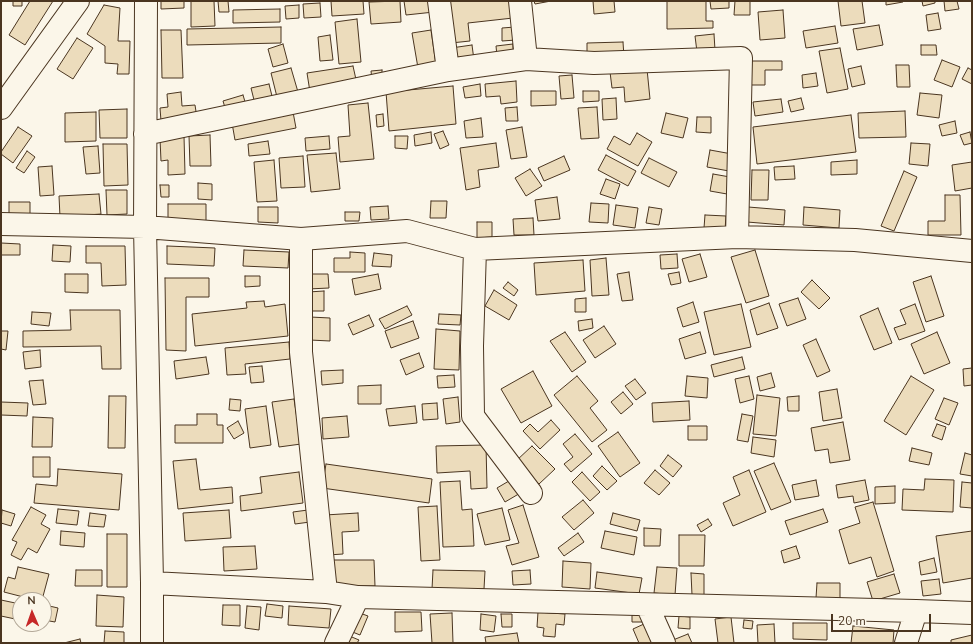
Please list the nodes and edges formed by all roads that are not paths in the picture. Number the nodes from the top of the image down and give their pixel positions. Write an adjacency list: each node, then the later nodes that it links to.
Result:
1 (78, 1): 7 (street)
2 (146, 1): 8 (street)
3 (439, 1): 6 (street)
4 (520, 1): 5 (street)
5 (526, 59): 6 (street); 11 (street)
6 (448, 70): 8 (street)
7 (3, 103)
8 (145, 134): 10 (street)
9 (1, 224): 10 (street)
10 (145, 227): 12 (street); 16 (street)
11 (737, 237): 13 (street); 14 (street)
12 (301, 239): 13 (street); 17 (street)
13 (475, 249): 15 (street)
14 (972, 251)
15 (531, 492)
16 (152, 583): 17 (street); 22 (street)
17 (326, 592): 18 (street)
18 (358, 597): 19 (street); 23 (street)
19 (647, 605): 20 (street); 24 (street)
20 (916, 611): 21 (street); 25 (street)
21 (972, 613)
22 (152, 643)
23 (336, 643)
24 (664, 643)
25 (906, 643)

